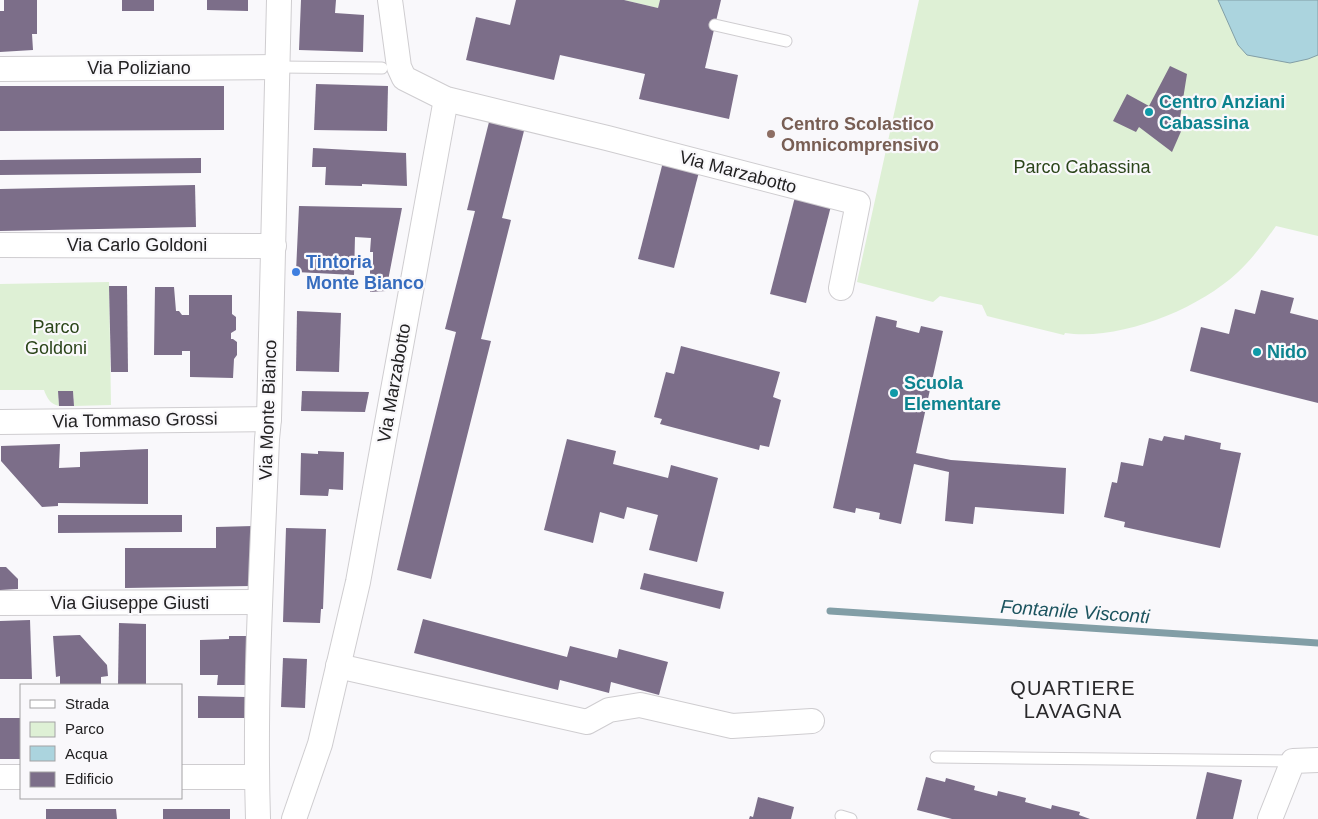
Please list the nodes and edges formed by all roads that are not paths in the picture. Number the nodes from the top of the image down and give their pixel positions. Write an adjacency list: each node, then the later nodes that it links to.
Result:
1 (280, 0): 5 (street, Via Monte Bianco)
2 (390, 0): 8 (street, Via Marzabotto)
3 (715, 25): 4 (lane)
4 (786, 41)
5 (278, 67): 6 (lane); 7 (street, Via Poliziano); 10 (street, Via Monte Bianco)
6 (382, 68)
7 (0, 69)
8 (446, 99): 11 (street, Via Marzabotto); 16 (street, Via Marzabotto)
9 (0, 245): 10 (street, Via Carlo Goldoni)
10 (274, 246): 12 (street, Via Monte Bianco)
11 (841, 288)
12 (269, 419): 13 (street, Via Tommaso Grossi); 14 (street, Via Monte Bianco)
13 (0, 422)
14 (260, 602): 15 (street, Via Giuseppe Giusti); 21 (street, Via Monte Bianco)
15 (0, 604)
16 (338, 666): 17 (street); 26 (street, Via Marzabotto)
17 (812, 721)
18 (936, 757): 20 (lane)
19 (1318, 760): 20 (street)
20 (1293, 761): 27 (street)
21 (256, 776): 24 (street); 25 (street, Via Monte Bianco)
22 (0, 777): 23 (street)
23 (20, 777)
24 (182, 777)
25 (258, 819)
26 (294, 819)
27 (1270, 819)

